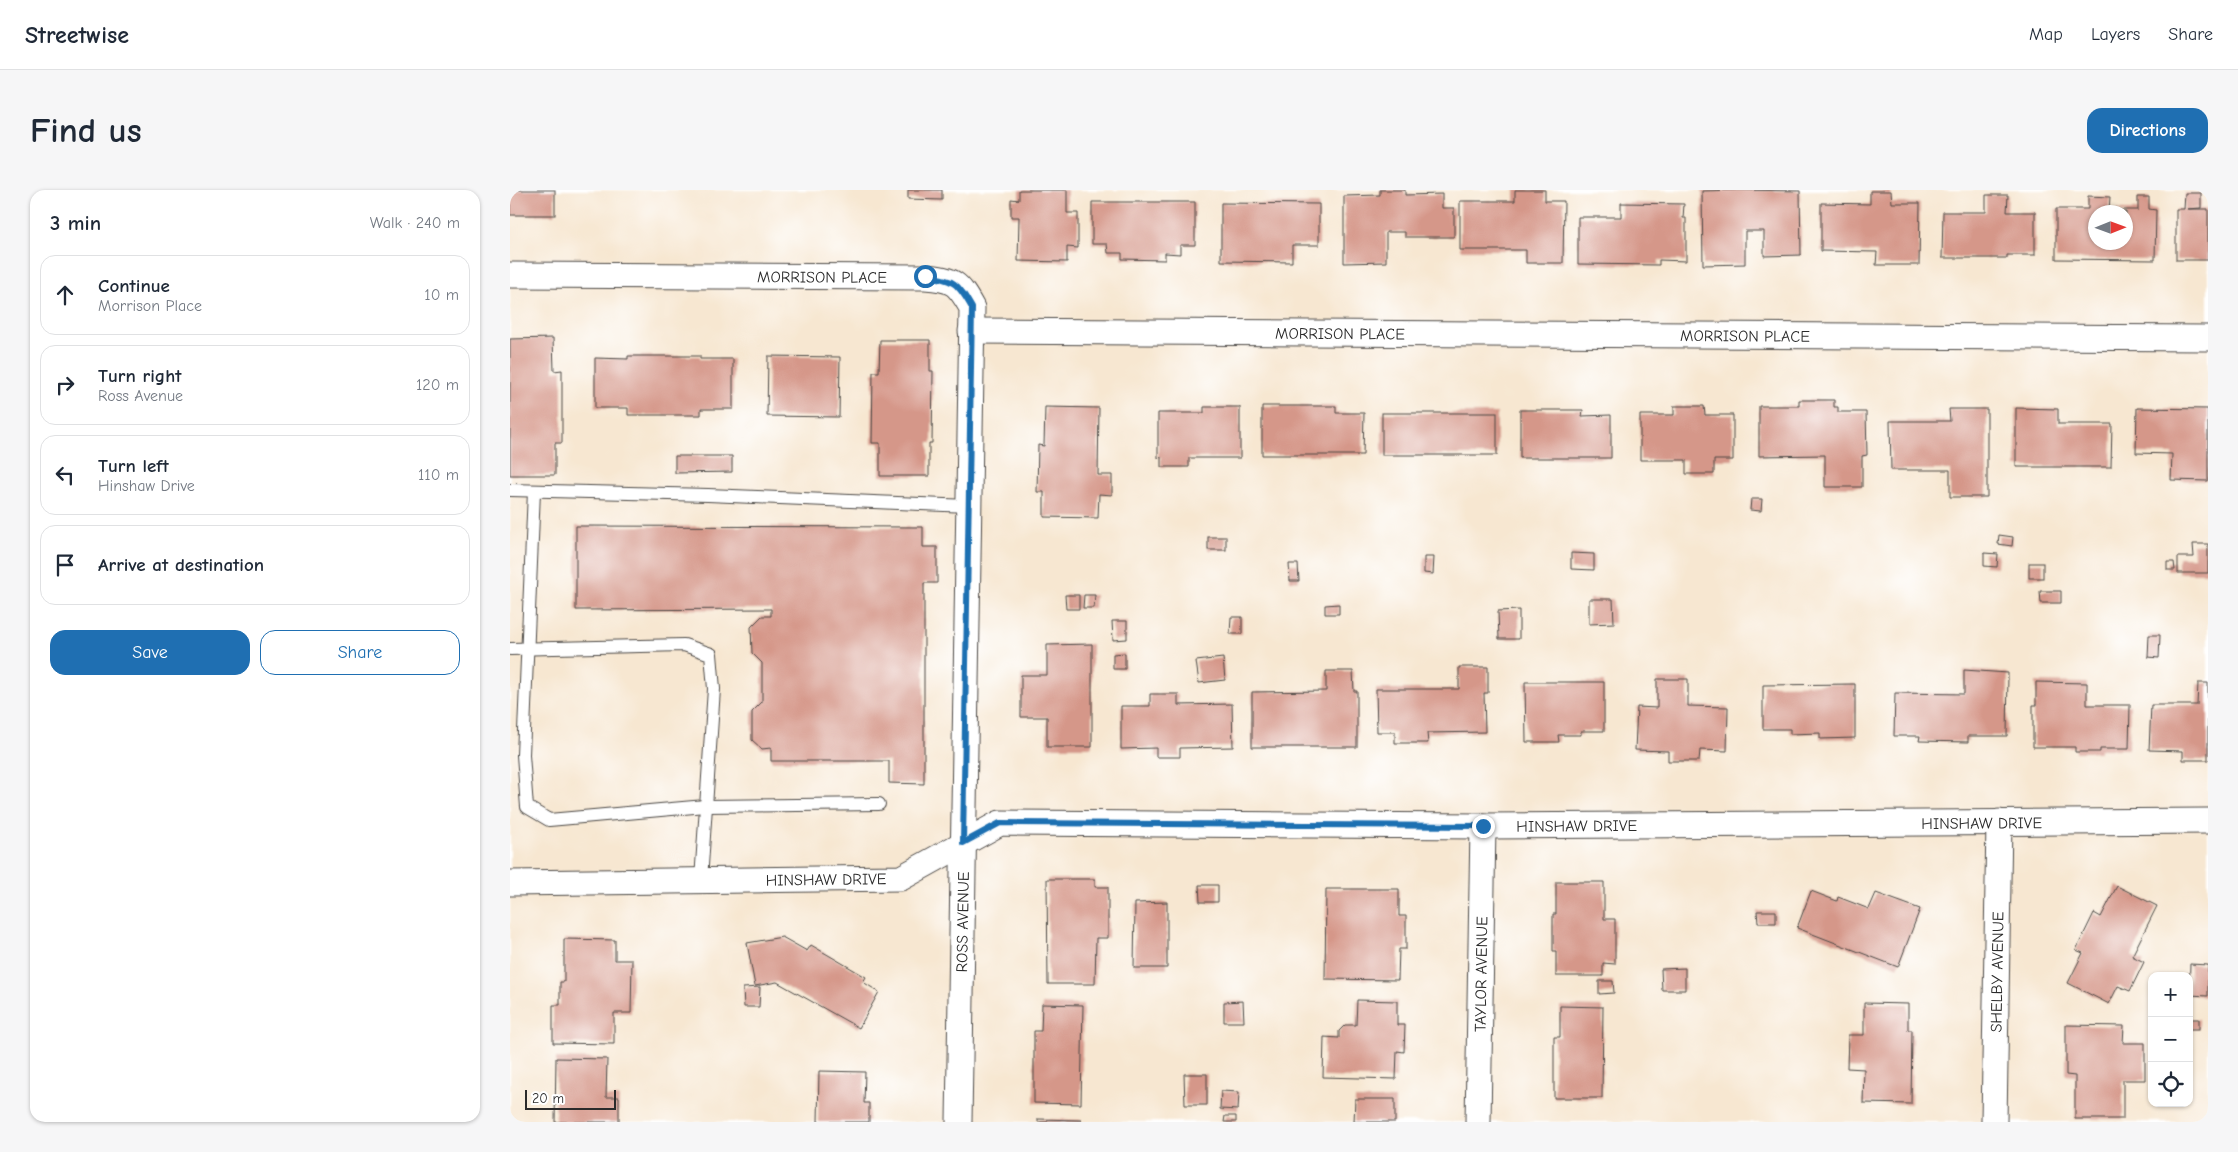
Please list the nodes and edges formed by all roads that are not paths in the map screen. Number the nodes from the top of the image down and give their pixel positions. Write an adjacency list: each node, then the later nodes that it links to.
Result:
1 (510, 275): 2 (street, MORRISON PLACE)
2 (971, 331): 3 (street, MORRISON PLACE); 6 (street, ROSS AVENUE)
3 (2208, 338)
4 (510, 490): 5 (lane)
5 (534, 491): 6 (lane); 7 (lane)
6 (968, 506): 14 (street, ROSS AVENUE)
7 (528, 648): 8 (lane); 10 (lane); 10 (lane)
8 (510, 649)
9 (879, 804): 10 (lane)
10 (705, 806): 15 (lane)
11 (2208, 821): 12 (street, HINSHAW DRIVE)
12 (1999, 822): 13 (street, HINSHAW DRIVE); 19 (street, SHELBY AVENUE)
13 (1483, 826): 14 (street, HINSHAW DRIVE); 18 (street, TAYLOR AVENUE)
14 (963, 843): 15 (street, HINSHAW DRIVE); 17 (street, ROSS AVENUE)
15 (702, 880): 16 (street, HINSHAW DRIVE)
16 (510, 882)
17 (959, 1122)
18 (1478, 1122)
19 (1994, 1122)

